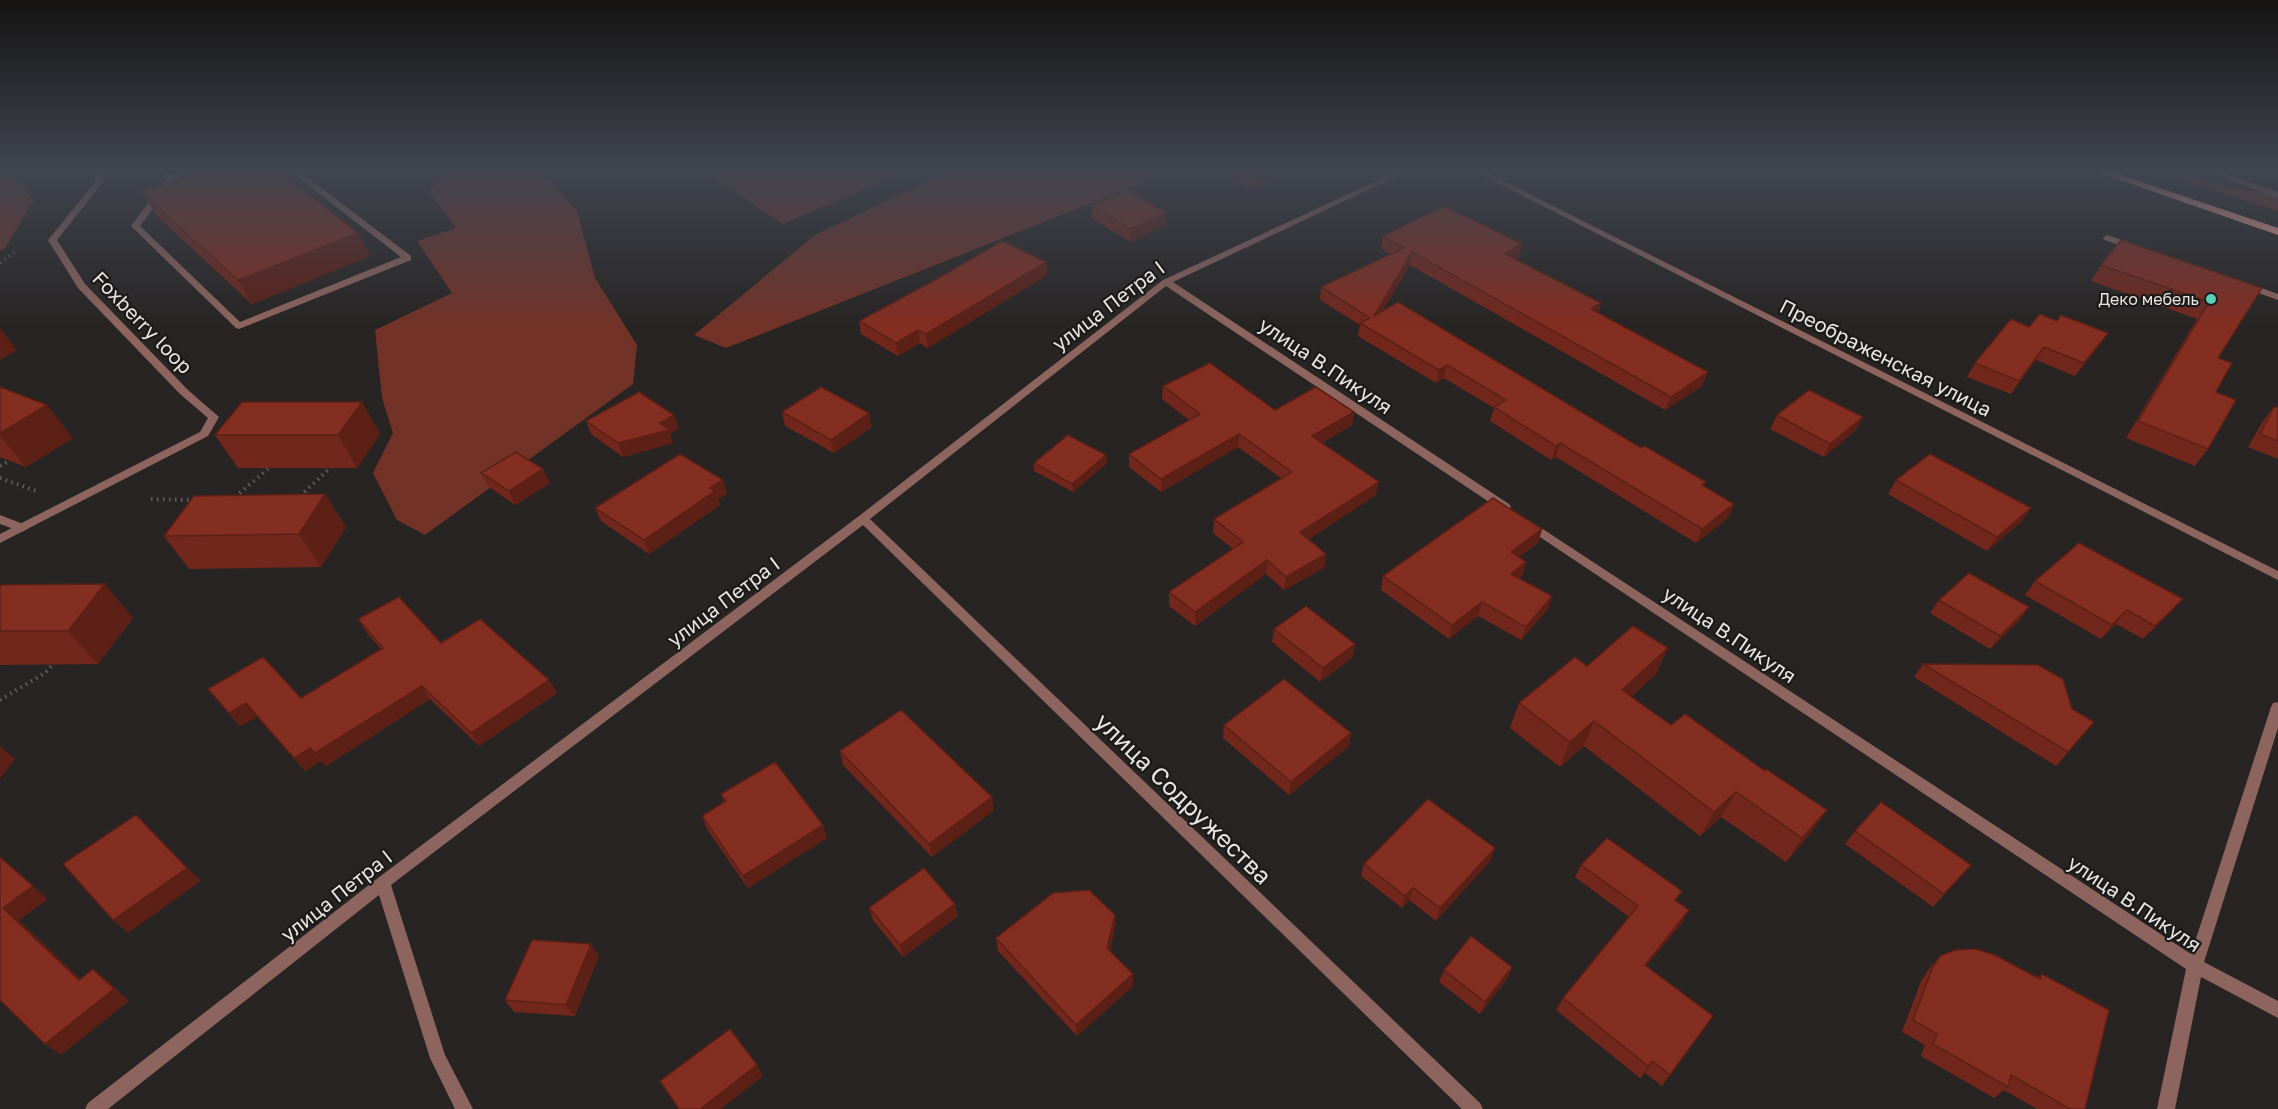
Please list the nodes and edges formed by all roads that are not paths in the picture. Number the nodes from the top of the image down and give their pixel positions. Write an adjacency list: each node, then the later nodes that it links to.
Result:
1 (66, 223): 15 (street, Foxberry loop)
2 (137, 223): 3 (street)
3 (362, 223)
4 (1293, 223): 10 (street, улица Петра I)
5 (1580, 223): 17 (street, Преображенская улица)
6 (2251, 223): 7 (main road)
7 (2278, 232)
8 (2107, 238): 9 (street)
9 (2139, 249)
10 (1166, 282): 14 (street, улица Петра I); 20 (street, улица В.Пикуля)
11 (2235, 282): 12 (street)
12 (2278, 297)
13 (0, 519): 15 (street)
14 (863, 519): 19 (street, улица Петра I); 24 (street, улица Содружества)
15 (22, 528): 16 (street)
16 (0, 539)
17 (2278, 576)
18 (2278, 707): 20 (street)
19 (382, 883): 22 (street, улица Петра I); 23 (street)
20 (2195, 966): 21 (street, улица В.Пикуля); 25 (street)
21 (2278, 1010)
22 (94, 1109)
23 (465, 1109)
24 (1474, 1109)
25 (2166, 1109)

